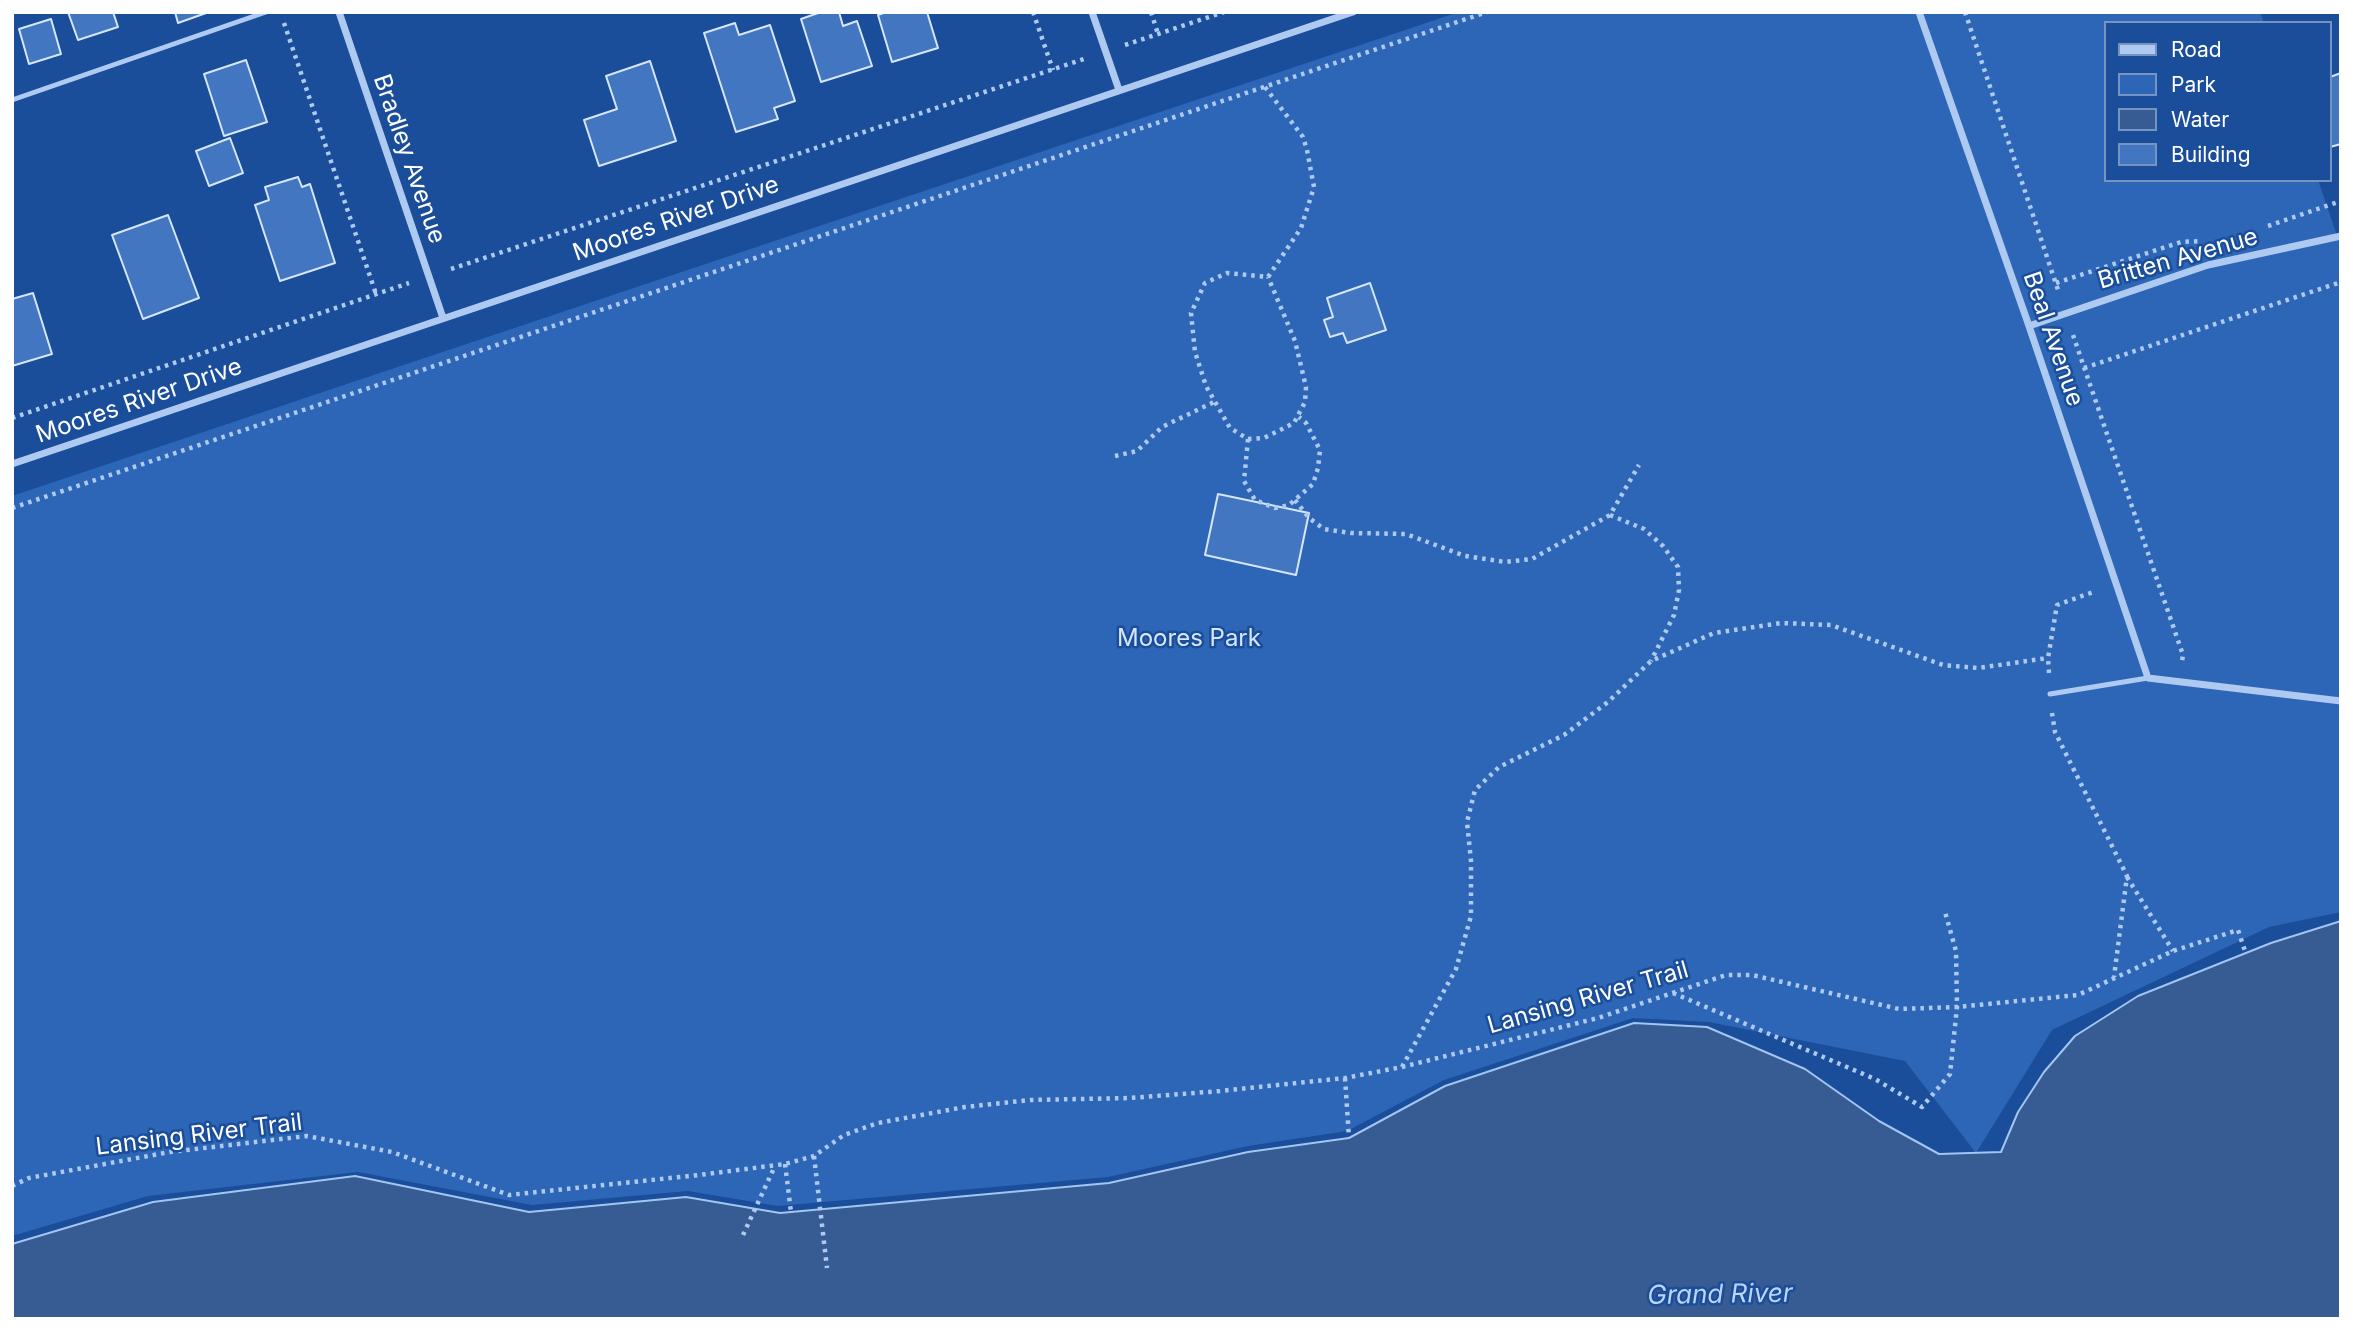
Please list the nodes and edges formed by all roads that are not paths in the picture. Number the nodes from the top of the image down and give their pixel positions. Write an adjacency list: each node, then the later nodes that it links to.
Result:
1 (266, 12): 7 (lane)
2 (339, 12): 9 (street, Bradley Avenue)
3 (1093, 12): 6 (street)
4 (1353, 12): 6 (street, Moores River Drive)
5 (1919, 12): 10 (street, Beal Avenue)
6 (1119, 90): 9 (street, Moores River Drive)
7 (12, 100)
8 (2341, 236): 10 (street, Britten Avenue)
9 (443, 318): 11 (street, Moores River Drive)
10 (2029, 326): 12 (street, Beal Avenue)
11 (12, 464)
12 (2148, 678): 13 (lane); 14 (street)
13 (2050, 694)
14 (2341, 701)

